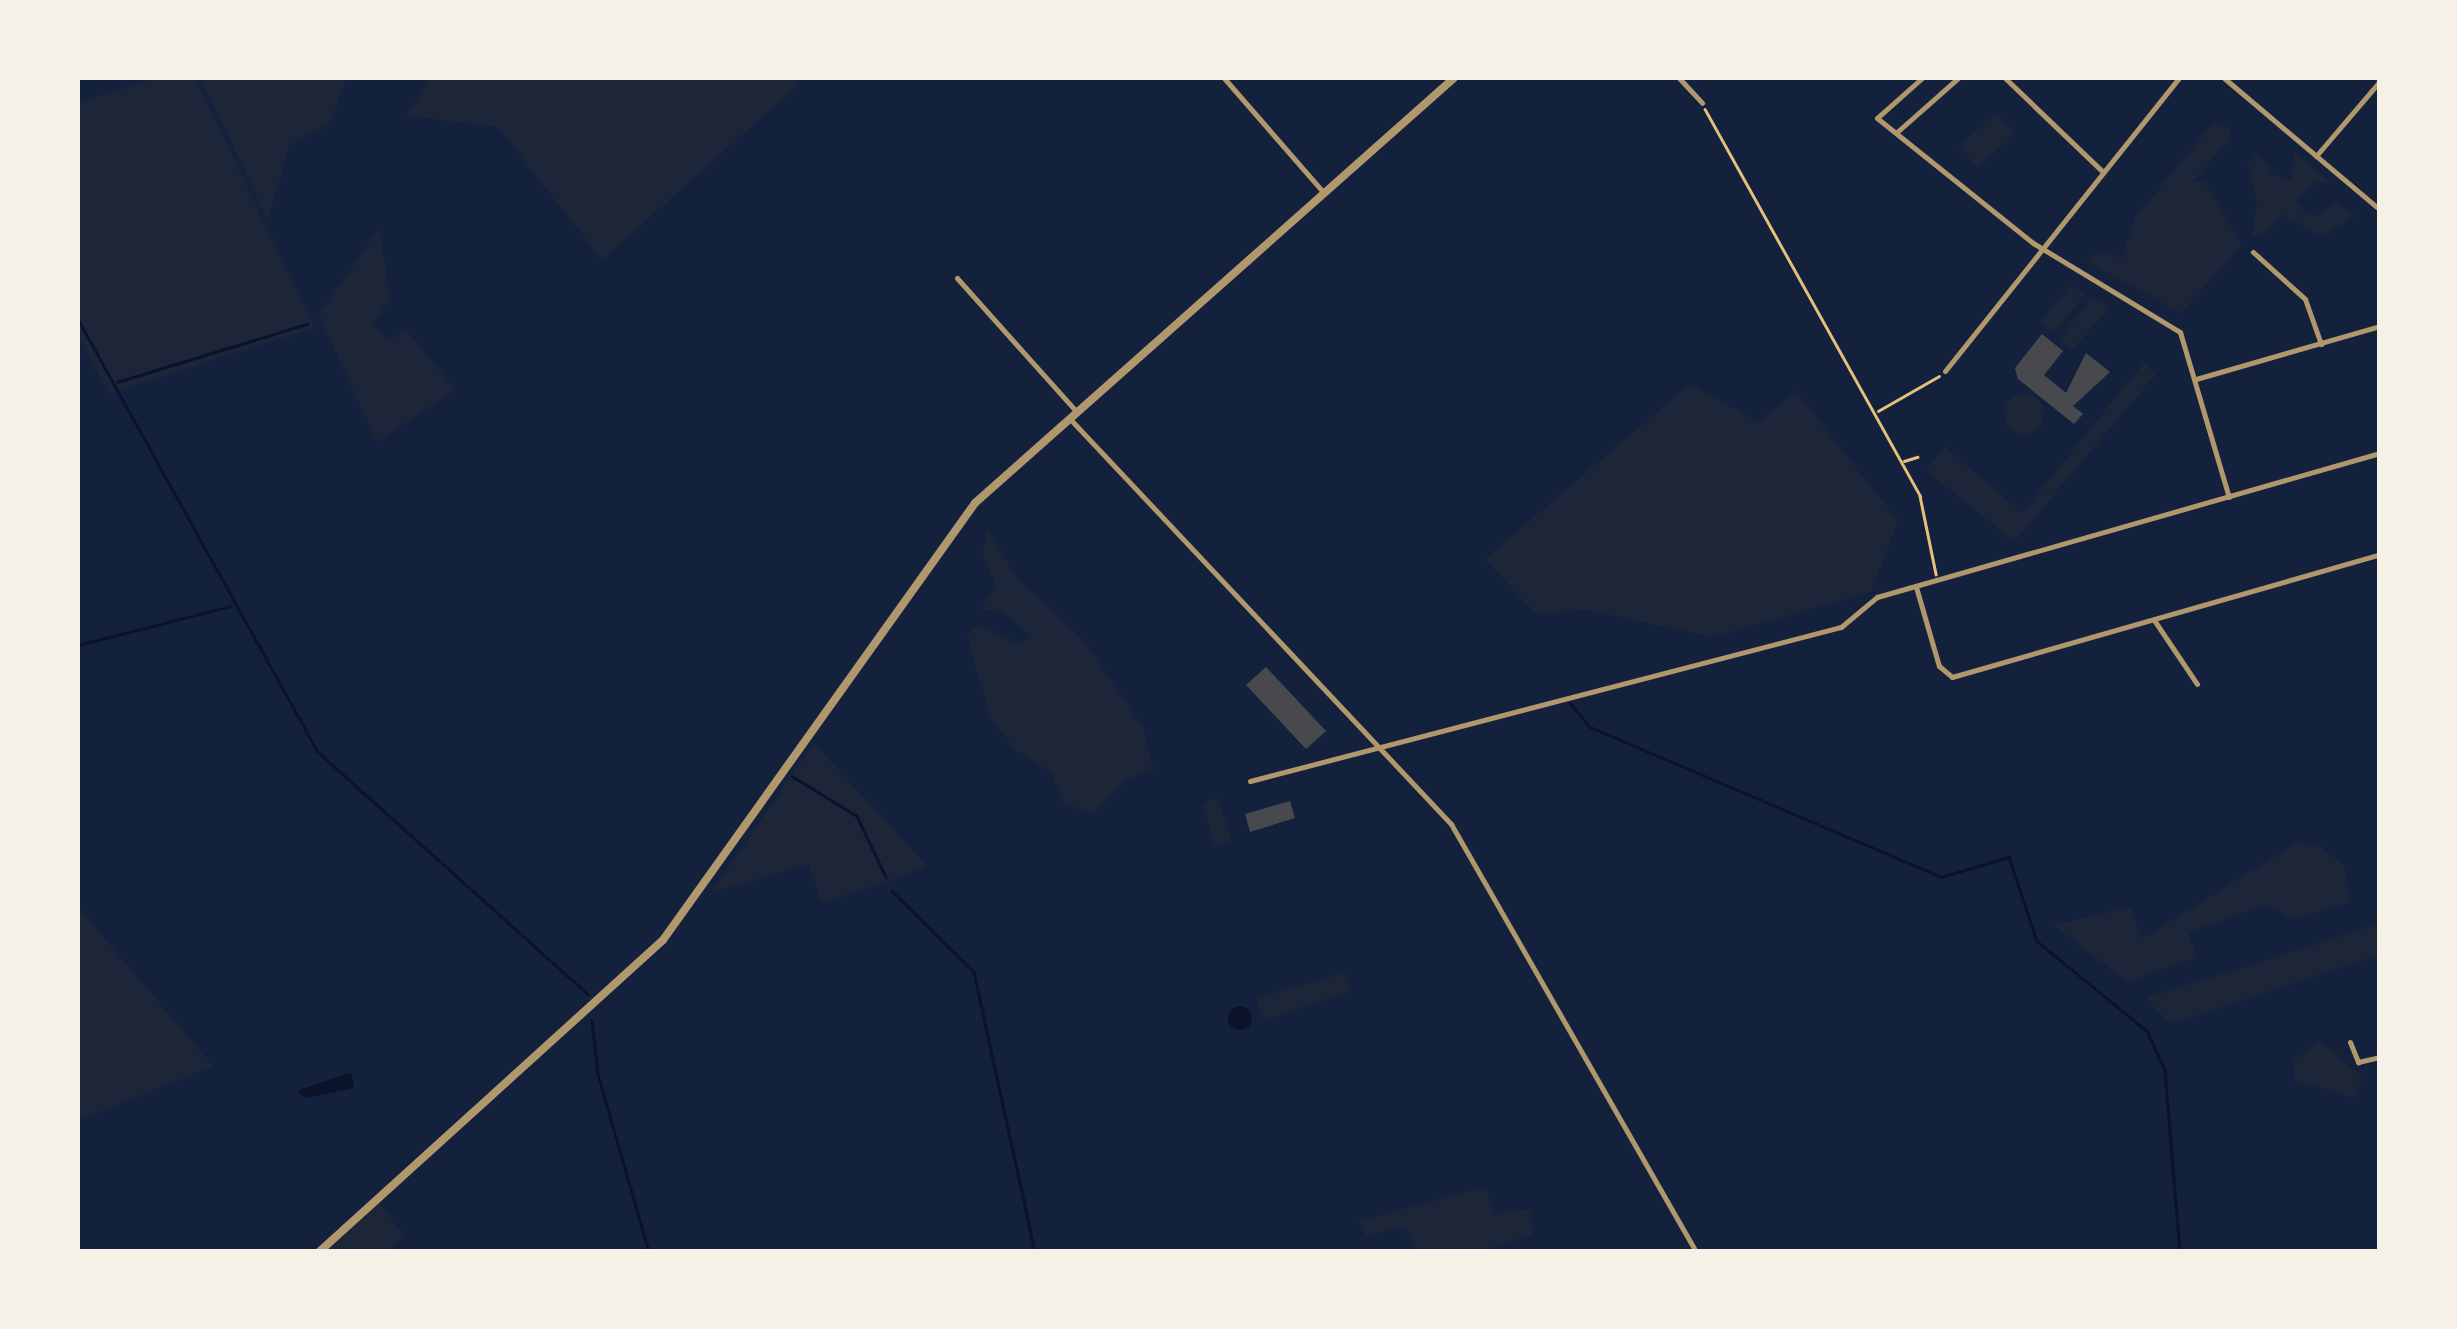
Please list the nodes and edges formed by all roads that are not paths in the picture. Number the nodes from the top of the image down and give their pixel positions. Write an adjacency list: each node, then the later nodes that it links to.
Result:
1 (1224, 78): 14 (street)
2 (1454, 78): 14 (street)
3 (1679, 78): 10 (street)
4 (1922, 78): 11 (street)
5 (1958, 78): 11 (street)
6 (2005, 78): 13 (street)
7 (2179, 78): 13 (street)
8 (2224, 78): 12 (street)
9 (2380, 81): 12 (street)
10 (1702, 103)
11 (1896, 133): 16 (street)
12 (2316, 156): 15 (street)
13 (2103, 172): 16 (street)
14 (1324, 192): 23 (street)
15 (2380, 210)
16 (2041, 248): 21 (street); 22 (street)
17 (2254, 252): 20 (street)
18 (957, 278): 23 (street)
19 (2380, 326): 20 (street)
20 (2320, 344): 22 (street)
21 (1945, 371)
22 (2196, 379): 25 (street)
23 (1072, 414): 30 (street); 34 (street)
24 (2380, 453): 25 (street)
25 (2230, 496): 27 (street)
26 (2380, 554): 28 (street)
27 (1916, 587): 28 (street); 30 (street)
28 (2154, 620): 29 (street)
29 (2196, 684)
30 (1378, 745): 31 (street); 35 (street)
31 (1250, 781)
32 (2350, 1042): 33 (street)
33 (2380, 1057)
34 (319, 1252)
35 (1696, 1252)

